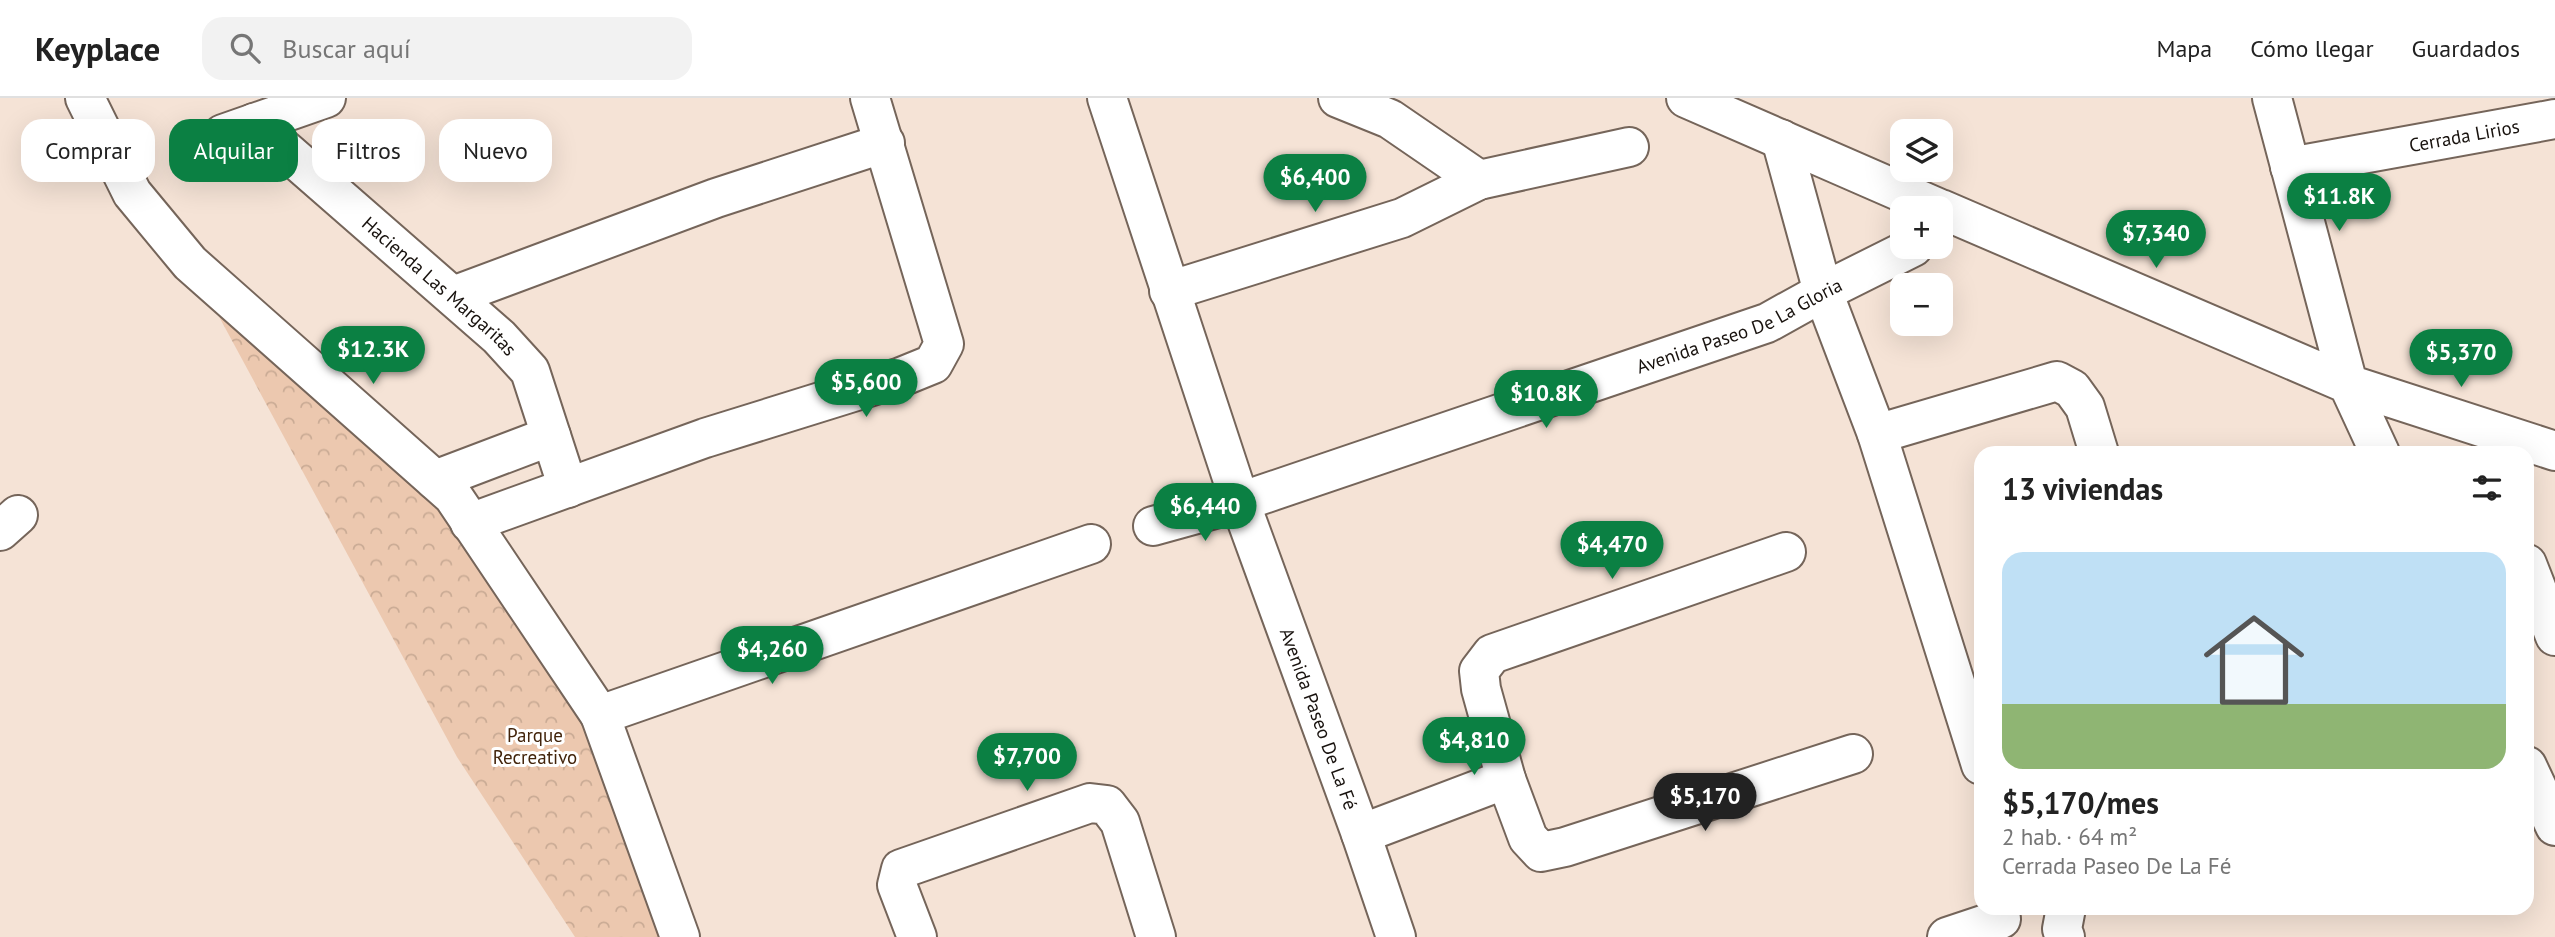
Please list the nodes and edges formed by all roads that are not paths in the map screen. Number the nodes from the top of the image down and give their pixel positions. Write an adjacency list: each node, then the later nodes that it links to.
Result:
1 (85, 98): 29 (street)
2 (327, 98): 19 (street, Hacienda Las Margaritas)
3 (870, 98): 10 (street)
4 (1107, 98): 17 (street, Avenida Paseo De La Fé)
5 (1338, 98): 13 (street)
6 (1686, 98): 9 (street)
7 (2272, 98): 12 (street)
8 (2555, 118): 12 (street, Cerrada Lirios)
9 (1781, 139): 14 (street); 18 (street)
10 (885, 144): 19 (street); 30 (street)
11 (1629, 148): 13 (street)
12 (2290, 167): 20 (street)
13 (1479, 180): 17 (street)
14 (1900, 196)
15 (1953, 221): 20 (street)
16 (1890, 258): 18 (street, Avenida Paseo De La Gloria)
17 (1169, 291): 31 (street, Avenida Paseo De La Fé)
18 (1823, 292): 21 (street); 31 (street, Avenida Paseo De La Gloria)
19 (453, 296): 22 (street, Hacienda Las Margaritas)
20 (2348, 384): 23 (street); 25 (street)
21 (1877, 434): 24 (street); 39 (street)
22 (551, 436): 29 (street); 30 (street, Hacienda Las Margaritas)
23 (2478, 439): 26 (street)
24 (2097, 446)
25 (2377, 446)
26 (2523, 446)
27 (2534, 448): 28 (street)
28 (2555, 451)
29 (435, 480): 32 (street)
30 (568, 488): 32 (street)
31 (1240, 502): 33 (street, Avenida Paseo De La Gloria); 44 (street, Avenida Paseo De La Fé)
32 (470, 523): 38 (street)
33 (1153, 526)
34 (1091, 544): 38 (street)
35 (1786, 552): 41 (street)
36 (2534, 582): 37 (street)
37 (2555, 636)
38 (600, 715): 47 (street)
39 (1974, 743)
40 (1853, 754): 41 (street)
41 (1506, 779): 44 (street)
42 (2534, 781): 43 (street)
43 (2555, 826)
44 (1361, 834): 50 (street, Avenida Paseo De La Fé)
45 (2065, 915): 52 (street)
46 (2001, 919): 51 (street)
47 (680, 937)
48 (916, 937): 49 (street)
49 (1156, 937)
50 (1396, 937)
51 (1947, 937)
52 (2065, 937)

